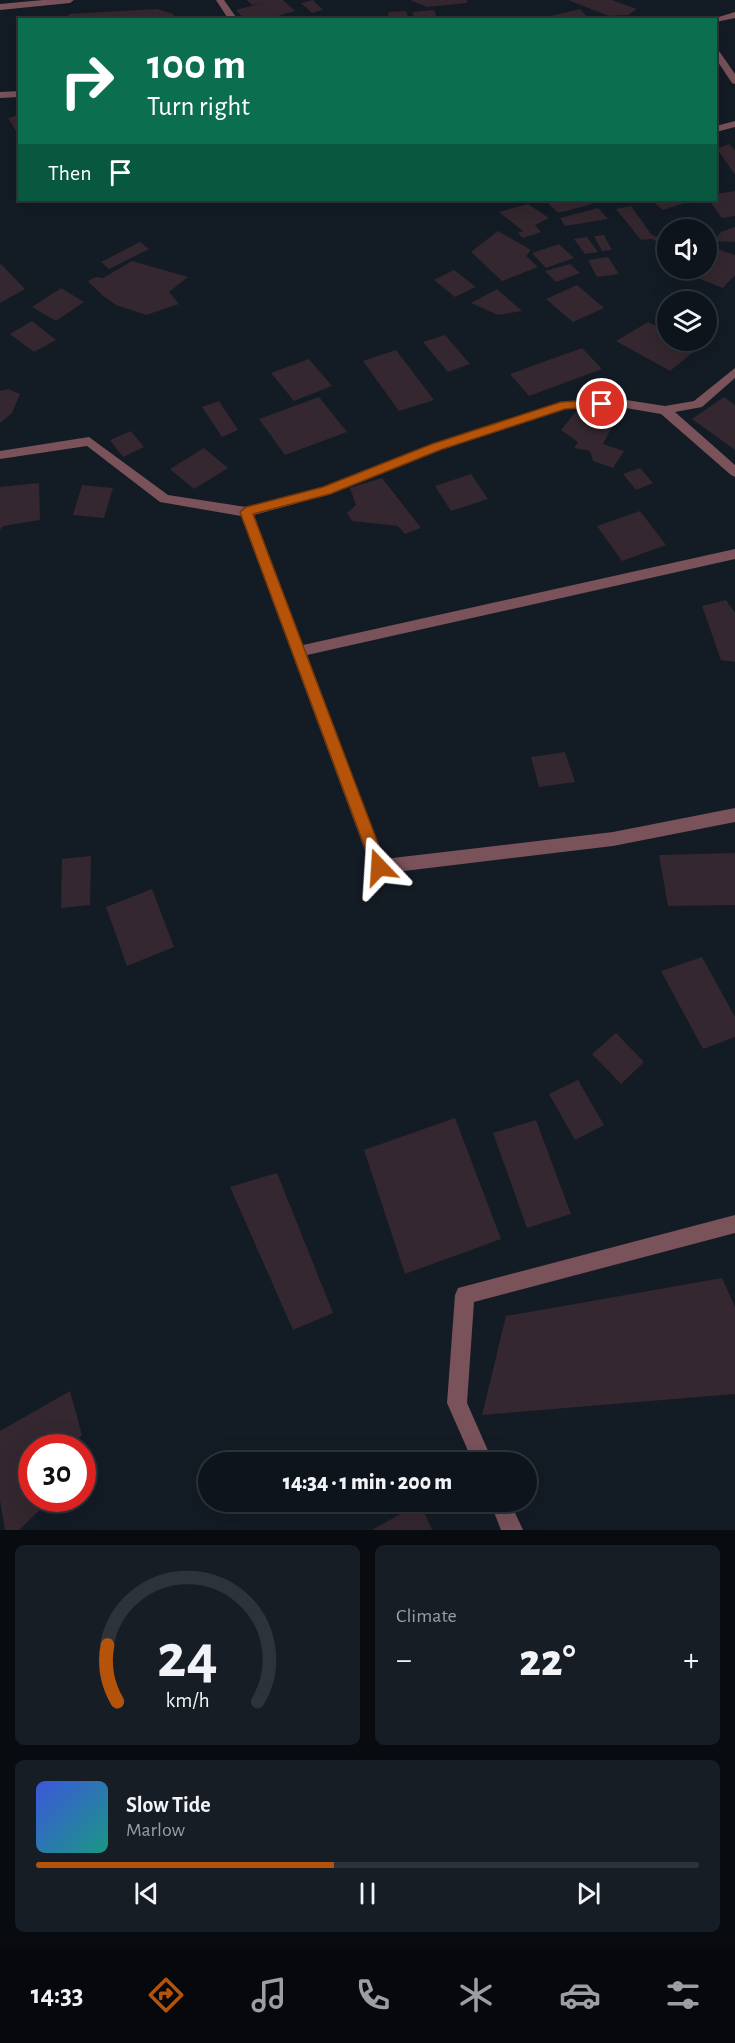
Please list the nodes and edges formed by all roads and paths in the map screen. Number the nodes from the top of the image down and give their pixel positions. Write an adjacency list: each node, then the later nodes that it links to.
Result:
1 (70, 0): 3 (street)
2 (220, 0): 5 (street)
3 (0, 7)
4 (735, 15): 6 (street)
5 (233, 18)
6 (717, 19)
7 (717, 54): 8 (street)
8 (735, 81)
9 (18, 94): 10 (street)
10 (0, 96)
11 (735, 124): 12 (street)
12 (717, 129)
13 (735, 372): 14 (street)
14 (665, 410): 16 (street); 17 (street)
15 (0, 455): 17 (street)
16 (735, 472)
17 (246, 512): 19 (street)
18 (735, 554): 19 (street)
19 (298, 651): 20 (street)
20 (735, 815)
21 (735, 1224): 22 (street)
22 (479, 1452)
23 (504, 1512): 24 (street)
24 (512, 1530)

